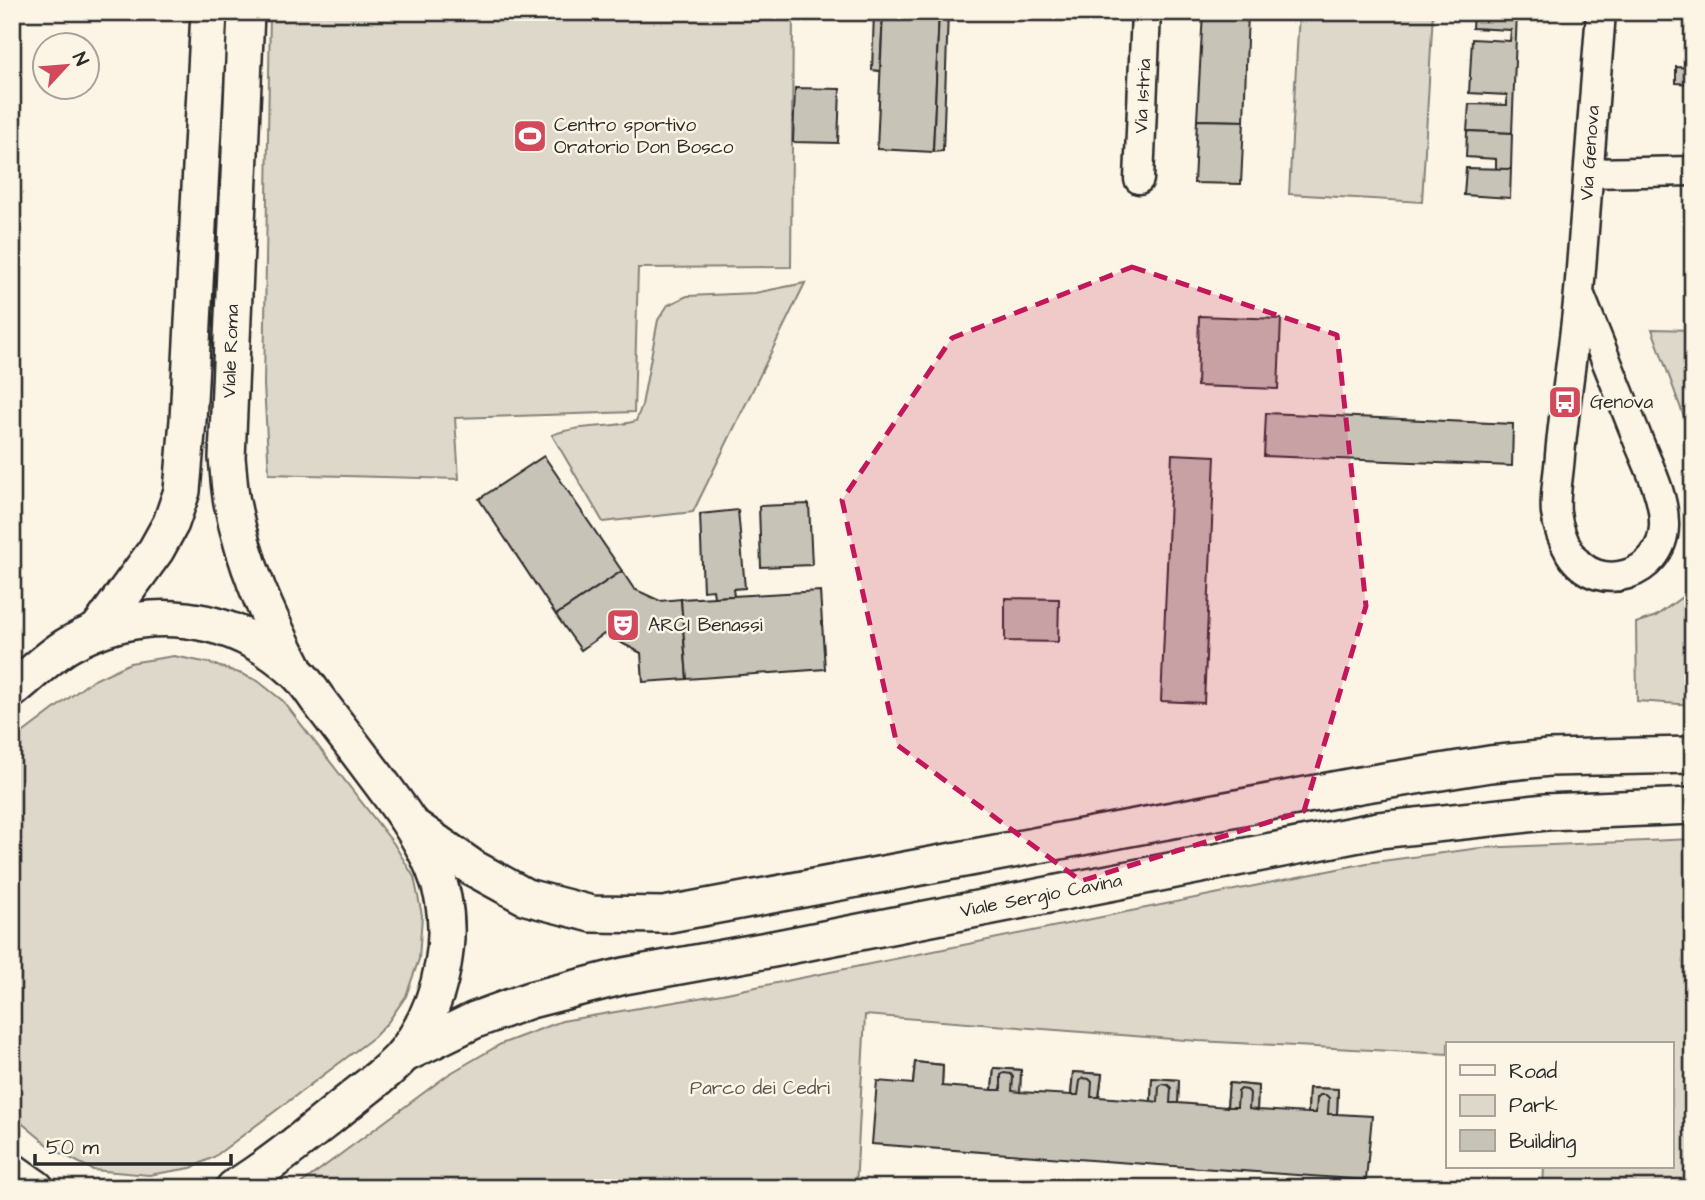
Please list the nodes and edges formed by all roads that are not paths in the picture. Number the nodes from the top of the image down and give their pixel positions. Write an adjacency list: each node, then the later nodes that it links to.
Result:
1 (1146, 12): 6 (street, Via Istria)
2 (1601, 12): 5 (street, Via Genova)
3 (229, 14): 8 (main road, Viale Roma); 9 (main road, Viale Roma)
4 (1693, 172): 5 (street)
5 (1589, 173): 7 (street, Via Genova)
6 (1139, 179)
7 (1579, 293): 7 (street, Via Genova)
8 (97, 631): 9 (main road); 10 (main road)
9 (296, 672): 13 (main road)
10 (12, 690)
11 (1693, 755): 13 (main road)
12 (1693, 806): 14 (main road, Viale Sergio Cavina)
13 (413, 826): 14 (main road)
14 (403, 1055): 16 (main road)
15 (12, 1171): 17 (main road)
16 (256, 1178): 18 (main road)
17 (36, 1188)
18 (234, 1188)

